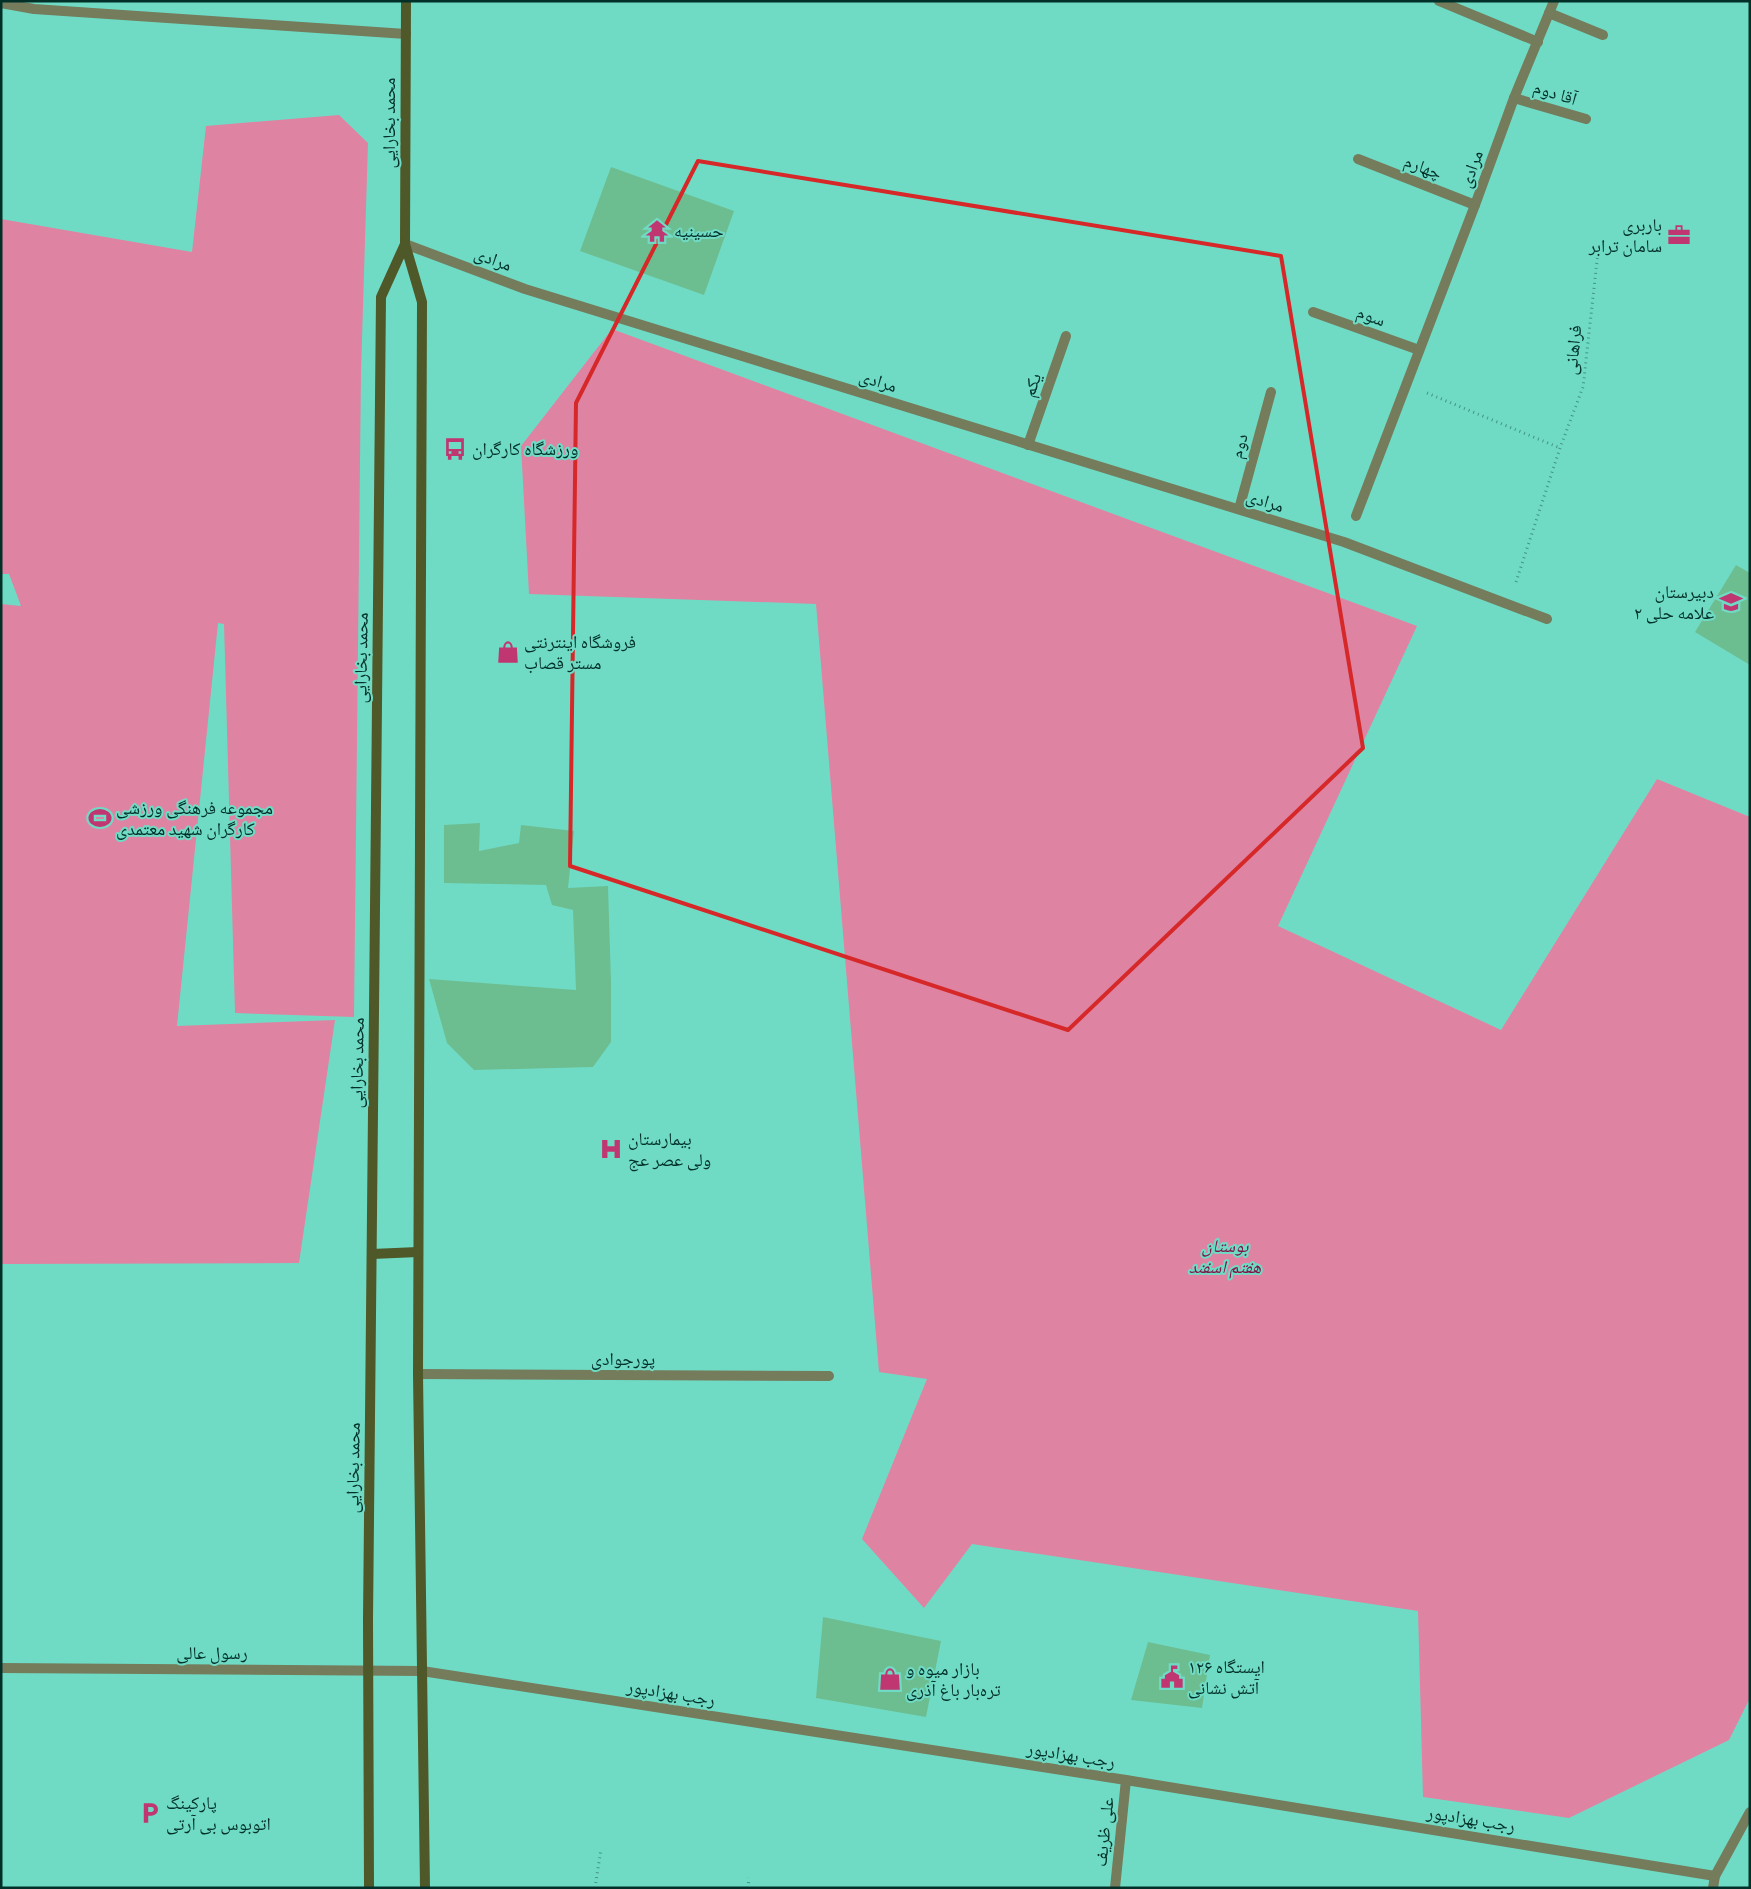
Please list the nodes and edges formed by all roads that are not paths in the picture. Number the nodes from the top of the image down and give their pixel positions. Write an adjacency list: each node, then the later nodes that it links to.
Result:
1 (406, 1): 6 (main road, محمد بخارایی)
2 (1439, 1): 8 (street)
3 (1554, 1): 5 (street, مرادی)
4 (1, 3): 6 (street)
5 (1549, 13): 7 (street); 8 (street, مرادی)
6 (406, 34): 13 (main road, محمد بخارایی)
7 (1603, 35)
8 (1538, 42): 9 (street, مرادی)
9 (1514, 98): 10 (street, آقا دوم); 12 (street, مرادی)
10 (1586, 120)
11 (1358, 159): 12 (street, چهارم)
12 (1475, 205): 16 (street, مرادی)
13 (405, 244): 18 (street, مرادی); 22 (main road, محمد بخارایی); 23 (main road, محمد بخارایی)
14 (1313, 312): 16 (street, سوم)
15 (1066, 336): 18 (street, یکم)
16 (1419, 350): 20 (street, مرادی)
17 (1271, 392): 19 (street, دوم)
18 (1028, 444): 19 (street, مرادی)
19 (1239, 510): 21 (street, مرادی)
20 (1356, 516)
21 (1547, 619)
22 (418, 1252): 23 (main road); 24 (main road, محمد بخارایی)
23 (372, 1254): 27 (main road, محمد بخارایی)
24 (418, 1374): 25 (street, پورجوادی); 28 (main road, محمد بخارایی)
25 (828, 1376)
26 (1, 1668): 27 (street, رسول عالی)
27 (368, 1670): 28 (street, رسول عالی); 32 (main road, محمد بخارایی)
28 (422, 1671): 29 (street, رجب بهزادپور); 33 (main road, محمد بخارایی)
29 (1126, 1780): 31 (street, رجب بهزادپور); 34 (street, علی ظریف)
30 (1750, 1812): 31 (street)
31 (1715, 1876): 35 (street)
32 (369, 1888)
33 (424, 1888)
34 (1115, 1888)
35 (1713, 1888)

